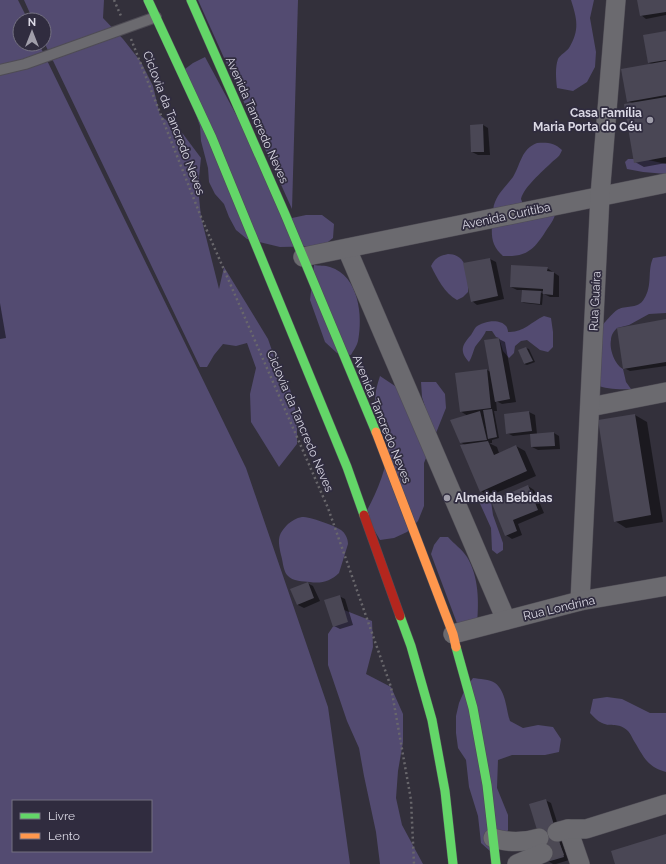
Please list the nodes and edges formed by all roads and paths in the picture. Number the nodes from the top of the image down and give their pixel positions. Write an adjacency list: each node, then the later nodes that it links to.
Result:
1 (114, 0): 6 (path, Ciclovia da Tancredo Neves)
2 (148, 0): 5 (main road)
3 (191, 0): 11 (main road, Avenida Tancredo Neves)
4 (616, 0): 9 (street, Rua Guaíra)
5 (156, 17): 6 (lane); 22 (main road)
6 (126, 27): 7 (lane); 21 (path, Ciclovia da Tancredo Neves)
7 (0, 70)
8 (666, 183): 9 (street, Avenida Curitiba)
9 (600, 196): 10 (street, Avenida Curitiba); 13 (street, Rua Guaíra)
10 (347, 249): 11 (street, Avenida Curitiba); 16 (street)
11 (303, 257): 17 (main road, Avenida Tancredo Neves)
12 (666, 392): 13 (street)
13 (590, 407): 15 (street, Rua Guaíra)
14 (666, 586): 15 (street, Rua Londrina)
15 (580, 602): 16 (street, Rua Londrina)
16 (506, 620): 17 (street, Rua Londrina)
17 (453, 634): 19 (main road, Avenida Tancredo Neves)
18 (666, 804): 20 (street)
19 (493, 838): 20 (street); 23 (main road, Avenida Tancredo Neves)
20 (561, 838): 24 (street); 25 (street)
21 (414, 864)
22 (453, 864)
23 (496, 864)
24 (517, 864)
25 (580, 864)

